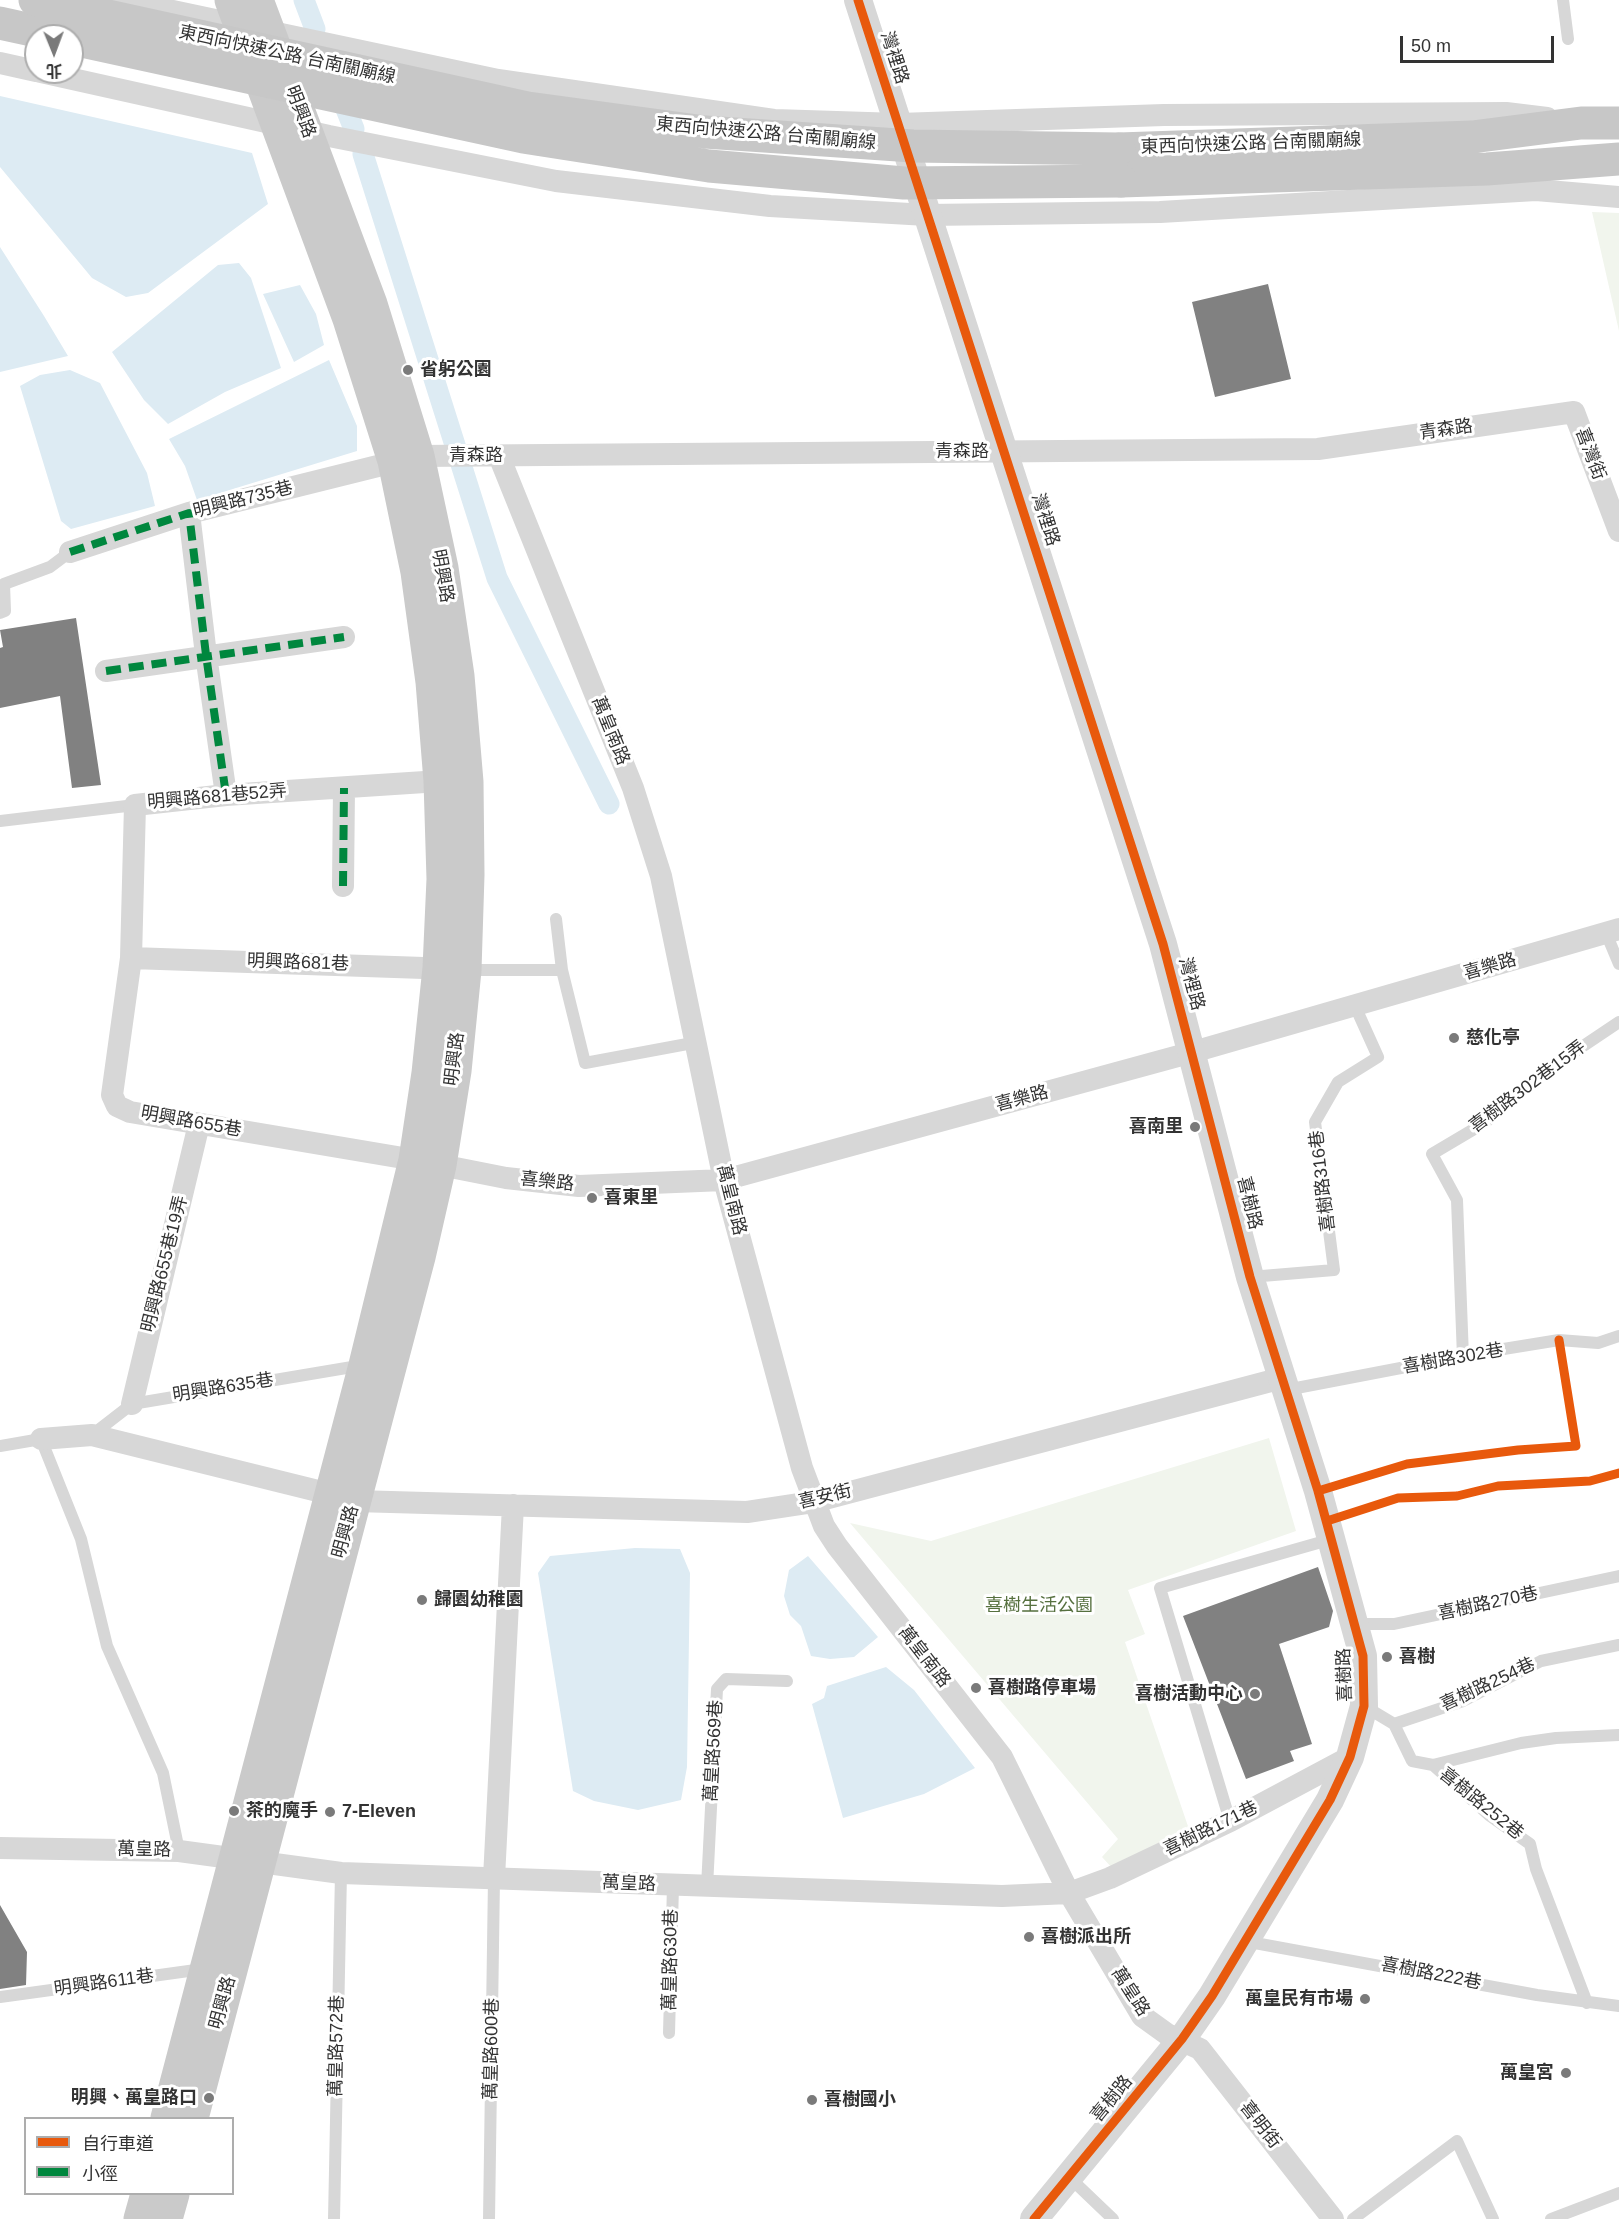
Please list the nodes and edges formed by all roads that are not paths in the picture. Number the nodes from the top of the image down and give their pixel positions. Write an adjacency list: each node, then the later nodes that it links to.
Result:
1 (35, 0): 14 (highway, 東西向快速公路 台南關廟線, bridge)
2 (121, 0): 5 (street)
3 (858, 0): 16 (street, 灣裡路)
4 (1563, 0): 8 (lane)
5 (249, 14): 16 (street); 17 (main road, 明興路)
6 (0, 23): 7 (highway)
7 (24, 28)
8 (1568, 39)
9 (84, 42): 19 (highway, 東西向快速公路 台南關廟線, bridge)
10 (0, 63): 11 (street)
11 (24, 68)
12 (84, 82): 17 (street)
13 (1619, 108): 14 (street)
14 (1581, 123): 15 (highway, 東西向快速公路 台南關廟線); 16 (street)
15 (1619, 123)
16 (898, 124): 22 (street, 灣裡路)
17 (292, 128): 22 (street); 26 (main road, 明興路)
18 (1619, 159): 19 (highway)
19 (1541, 165): 20 (highway)
20 (1619, 174)
21 (1619, 196): 22 (street)
22 (927, 215): 24 (street, 灣裡路)
23 (1574, 412): 24 (street, 青森路); 28 (street, 喜灣街)
24 (1005, 451): 25 (street, 青森路); 49 (street, 灣裡路)
25 (498, 456): 26 (street, 青森路); 48 (street, 萬皇南路)
26 (411, 458): 27 (street, 明興路735巷); 34 (main road, 明興路); 44 (main road, 明興路)
27 (189, 513): 29 (street, 明興路735巷); 32 (street)
28 (1619, 531)
29 (70, 552): 30 (lane)
30 (0, 613)
31 (344, 637): 32 (street)
32 (206, 656): 33 (street); 36 (street)
33 (106, 671)
34 (440, 781): 35 (street, 明興路681巷52弄); 44 (main road, 明興路)
35 (345, 788): 36 (street, 明興路681巷52弄); 39 (street)
36 (226, 795): 37 (street, 明興路681巷52弄)
37 (135, 805): 38 (lane); 42 (street, 明興路681巷52弄)
38 (0, 821)
39 (343, 886)
40 (556, 919): 45 (lane)
41 (1612, 931): 43 (lane); 46 (street, 喜樂路)
42 (131, 958): 44 (street, 明興路681巷); 50 (street, 明興路655巷)
43 (1619, 964)
44 (452, 969): 45 (lane); 51 (main road, 明興路)
45 (562, 970): 48 (lane)
46 (1355, 1006): 49 (street, 喜樂路); 53 (lane, 喜樹路316巷)
47 (1619, 1022): 55 (lane, 喜樹路302巷15弄)
48 (698, 1042): 52 (street, 萬皇南路)
49 (1193, 1052): 52 (street, 喜樂路); 53 (street, 喜樹路)
50 (199, 1124): 51 (street, 明興路655巷); 58 (street, 明興路655巷19弄)
51 (428, 1162): 52 (street, 喜樂路); 56 (main road, 明興路); 62 (main road, 明興路)
52 (724, 1180): 63 (street, 萬皇南路)
53 (1251, 1277): 57 (street, 喜樹路)
54 (1619, 1335): 55 (lane, 喜樹路302巷)
55 (1463, 1357): 57 (lane, 喜樹路302巷)
56 (365, 1365): 58 (lane, 明興路635巷); 62 (main road, 明興路)
57 (1284, 1384): 63 (street, 喜安街); 65 (street, 喜樹路)
58 (132, 1404): 59 (lane, 明興路635巷)
59 (92, 1435): 60 (street, 喜安街); 62 (street, 喜安街)
60 (41, 1439): 61 (lane); 77 (lane)
61 (0, 1446)
62 (343, 1497): 64 (street, 喜安街); 78 (main road, 明興路)
63 (813, 1502): 64 (street, 喜安街); 83 (street, 萬皇南路)
64 (513, 1505): 80 (street)
65 (1332, 1539): 67 (street, 喜樹路); 75 (lane)
66 (1619, 1576): 67 (lane, 喜樹路270巷)
67 (1356, 1624): 70 (street, 喜樹路)
68 (1619, 1645): 71 (lane, 喜樹路254巷)
69 (787, 1681): 82 (lane, 萬皇路569巷)
70 (1364, 1706): 71 (lane); 73 (street, 喜樹路)
71 (1394, 1724): 74 (lane, 喜樹路252巷)
72 (1619, 1735): 74 (lane)
73 (1350, 1757): 75 (street, 喜樹路171巷); 84 (street, 喜樹路)
74 (1433, 1765): 87 (lane, 喜樹路252巷)
75 (1230, 1821): 83 (street, 喜樹路171巷)
76 (0, 1848): 77 (street, 萬皇路)
77 (179, 1851): 78 (street, 萬皇路)
78 (248, 1859): 79 (street, 萬皇路); 85 (main road, 明興路); 92 (main road, 明興路)
79 (341, 1873): 80 (street, 萬皇路); 99 (lane, 萬皇路572巷)
80 (494, 1878): 81 (street, 萬皇路); 100 (lane, 萬皇路600巷)
81 (673, 1886): 82 (street, 萬皇路); 89 (lane, 萬皇路630巷)
82 (707, 1887): 83 (street, 萬皇路)
83 (1069, 1893): 90 (street, 萬皇路)
84 (1243, 1941): 87 (lane, 喜樹路222巷); 90 (street, 喜樹路)
85 (207, 1968): 86 (lane, 明興路611巷); 91 (main road, 明興路)
86 (0, 1997)
87 (1587, 2003): 88 (lane, 喜樹路222巷)
88 (1619, 2006)
89 (669, 2033)
90 (1182, 2039): 93 (street, 喜樹路); 103 (street, 喜明街)
91 (167, 2117)
92 (192, 2117)
93 (1070, 2176): 101 (street, 喜樹路); 102 (lane)
94 (1619, 2193): 106 (lane)
95 (147, 2195): 97 (main road)
96 (172, 2195): 98 (main road)
97 (141, 2219)
98 (166, 2219)
99 (334, 2219)
100 (489, 2219)
101 (1034, 2219)
102 (1113, 2219)
103 (1333, 2219)
104 (1353, 2219): 105 (lane)
105 (1493, 2219)
106 (1551, 2219)

